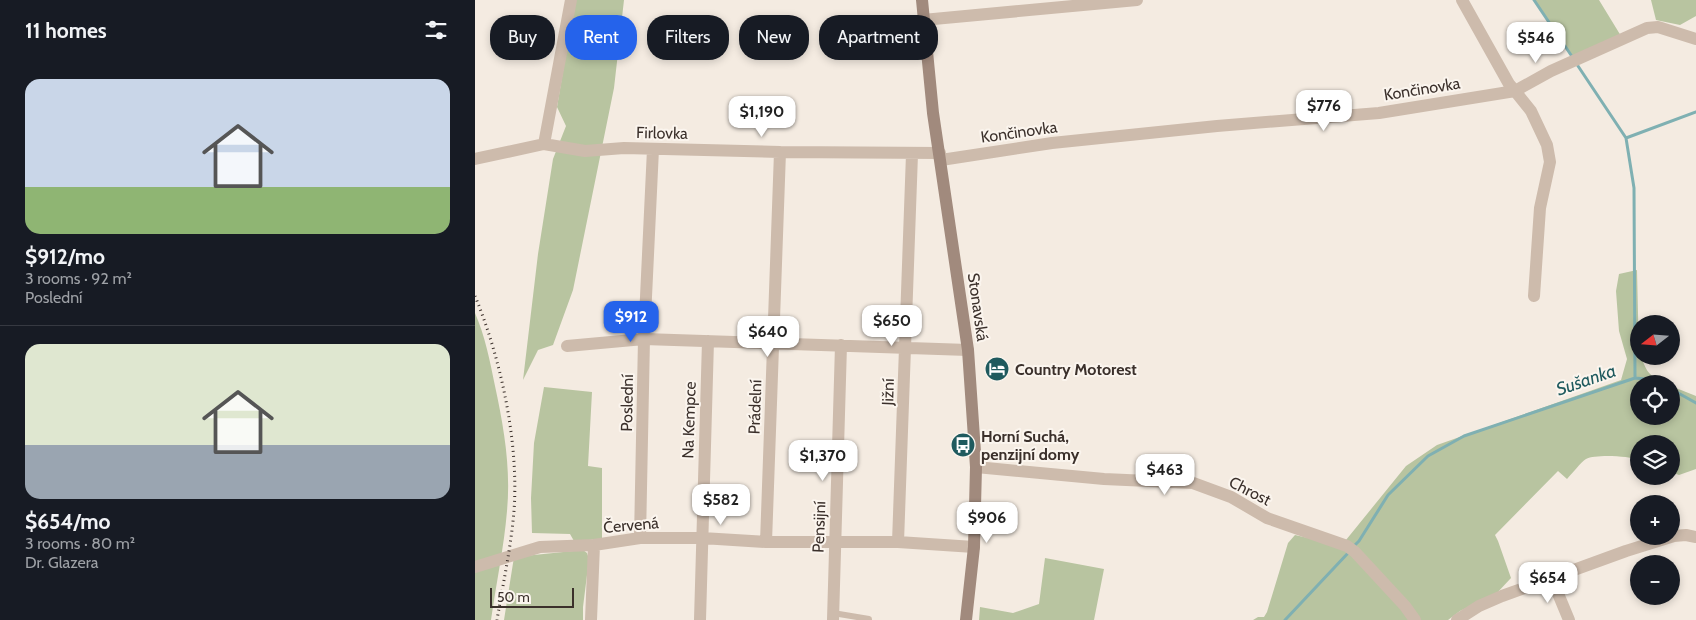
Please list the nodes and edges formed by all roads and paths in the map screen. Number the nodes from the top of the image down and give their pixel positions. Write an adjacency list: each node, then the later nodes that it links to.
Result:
1 (571, 0): 10 (street)
2 (922, 0): 5 (main road, Stonavská)
3 (1137, 0): 6 (street)
4 (1462, 0): 9 (street)
5 (923, 15)
6 (938, 19)
7 (1696, 39): 9 (street, Končinovka)
8 (927, 60): 14 (main road, Stonavská)
9 (1515, 91): 14 (street, Končinovka); 16 (street)
10 (550, 145): 11 (street, Firlovka); 15 (street, Firlovka)
11 (653, 149): 12 (street, Firlovka); 17 (street, Poslední)
12 (780, 152): 13 (street, Firlovka); 19 (street, Prádelní)
13 (911, 154): 14 (street, Firlovka); 22 (street, Jižní)
14 (940, 156): 23 (main road, Stonavská)
15 (475, 159)
16 (1533, 296)
17 (644, 339): 18 (street); 21 (street); 26 (street, Poslední)
18 (708, 341): 19 (street); 27 (street, Na Kempce)
19 (773, 344): 20 (street); 29 (street, Prádelní)
20 (841, 345): 22 (street); 28 (street, Pensijní)
21 (567, 346)
22 (906, 347): 23 (street); 30 (street, Jižní)
23 (968, 350): 24 (main road, Stonavská)
24 (977, 467): 32 (main road, Stonavská); 40 (street, Chrost)
25 (1696, 537): 34 (street)
26 (639, 538): 27 (street, Červená); 31 (street, Červená)
27 (703, 538): 29 (street, Červená); 37 (street, Na Kempce)
28 (834, 541): 29 (street, Červená); 30 (street, Červená); 35 (street, Pensijní)
29 (766, 542)
30 (898, 542): 32 (street, Červená)
31 (594, 545): 33 (street, Červená); 36 (street)
32 (973, 547): 39 (main road, Stonavská)
33 (475, 567)
34 (1553, 578): 41 (street); 42 (street)
35 (833, 616): 38 (lane)
36 (591, 620)
37 (700, 620)
38 (869, 620)
39 (966, 620)
40 (1415, 620)
41 (1457, 620)
42 (1569, 620)

